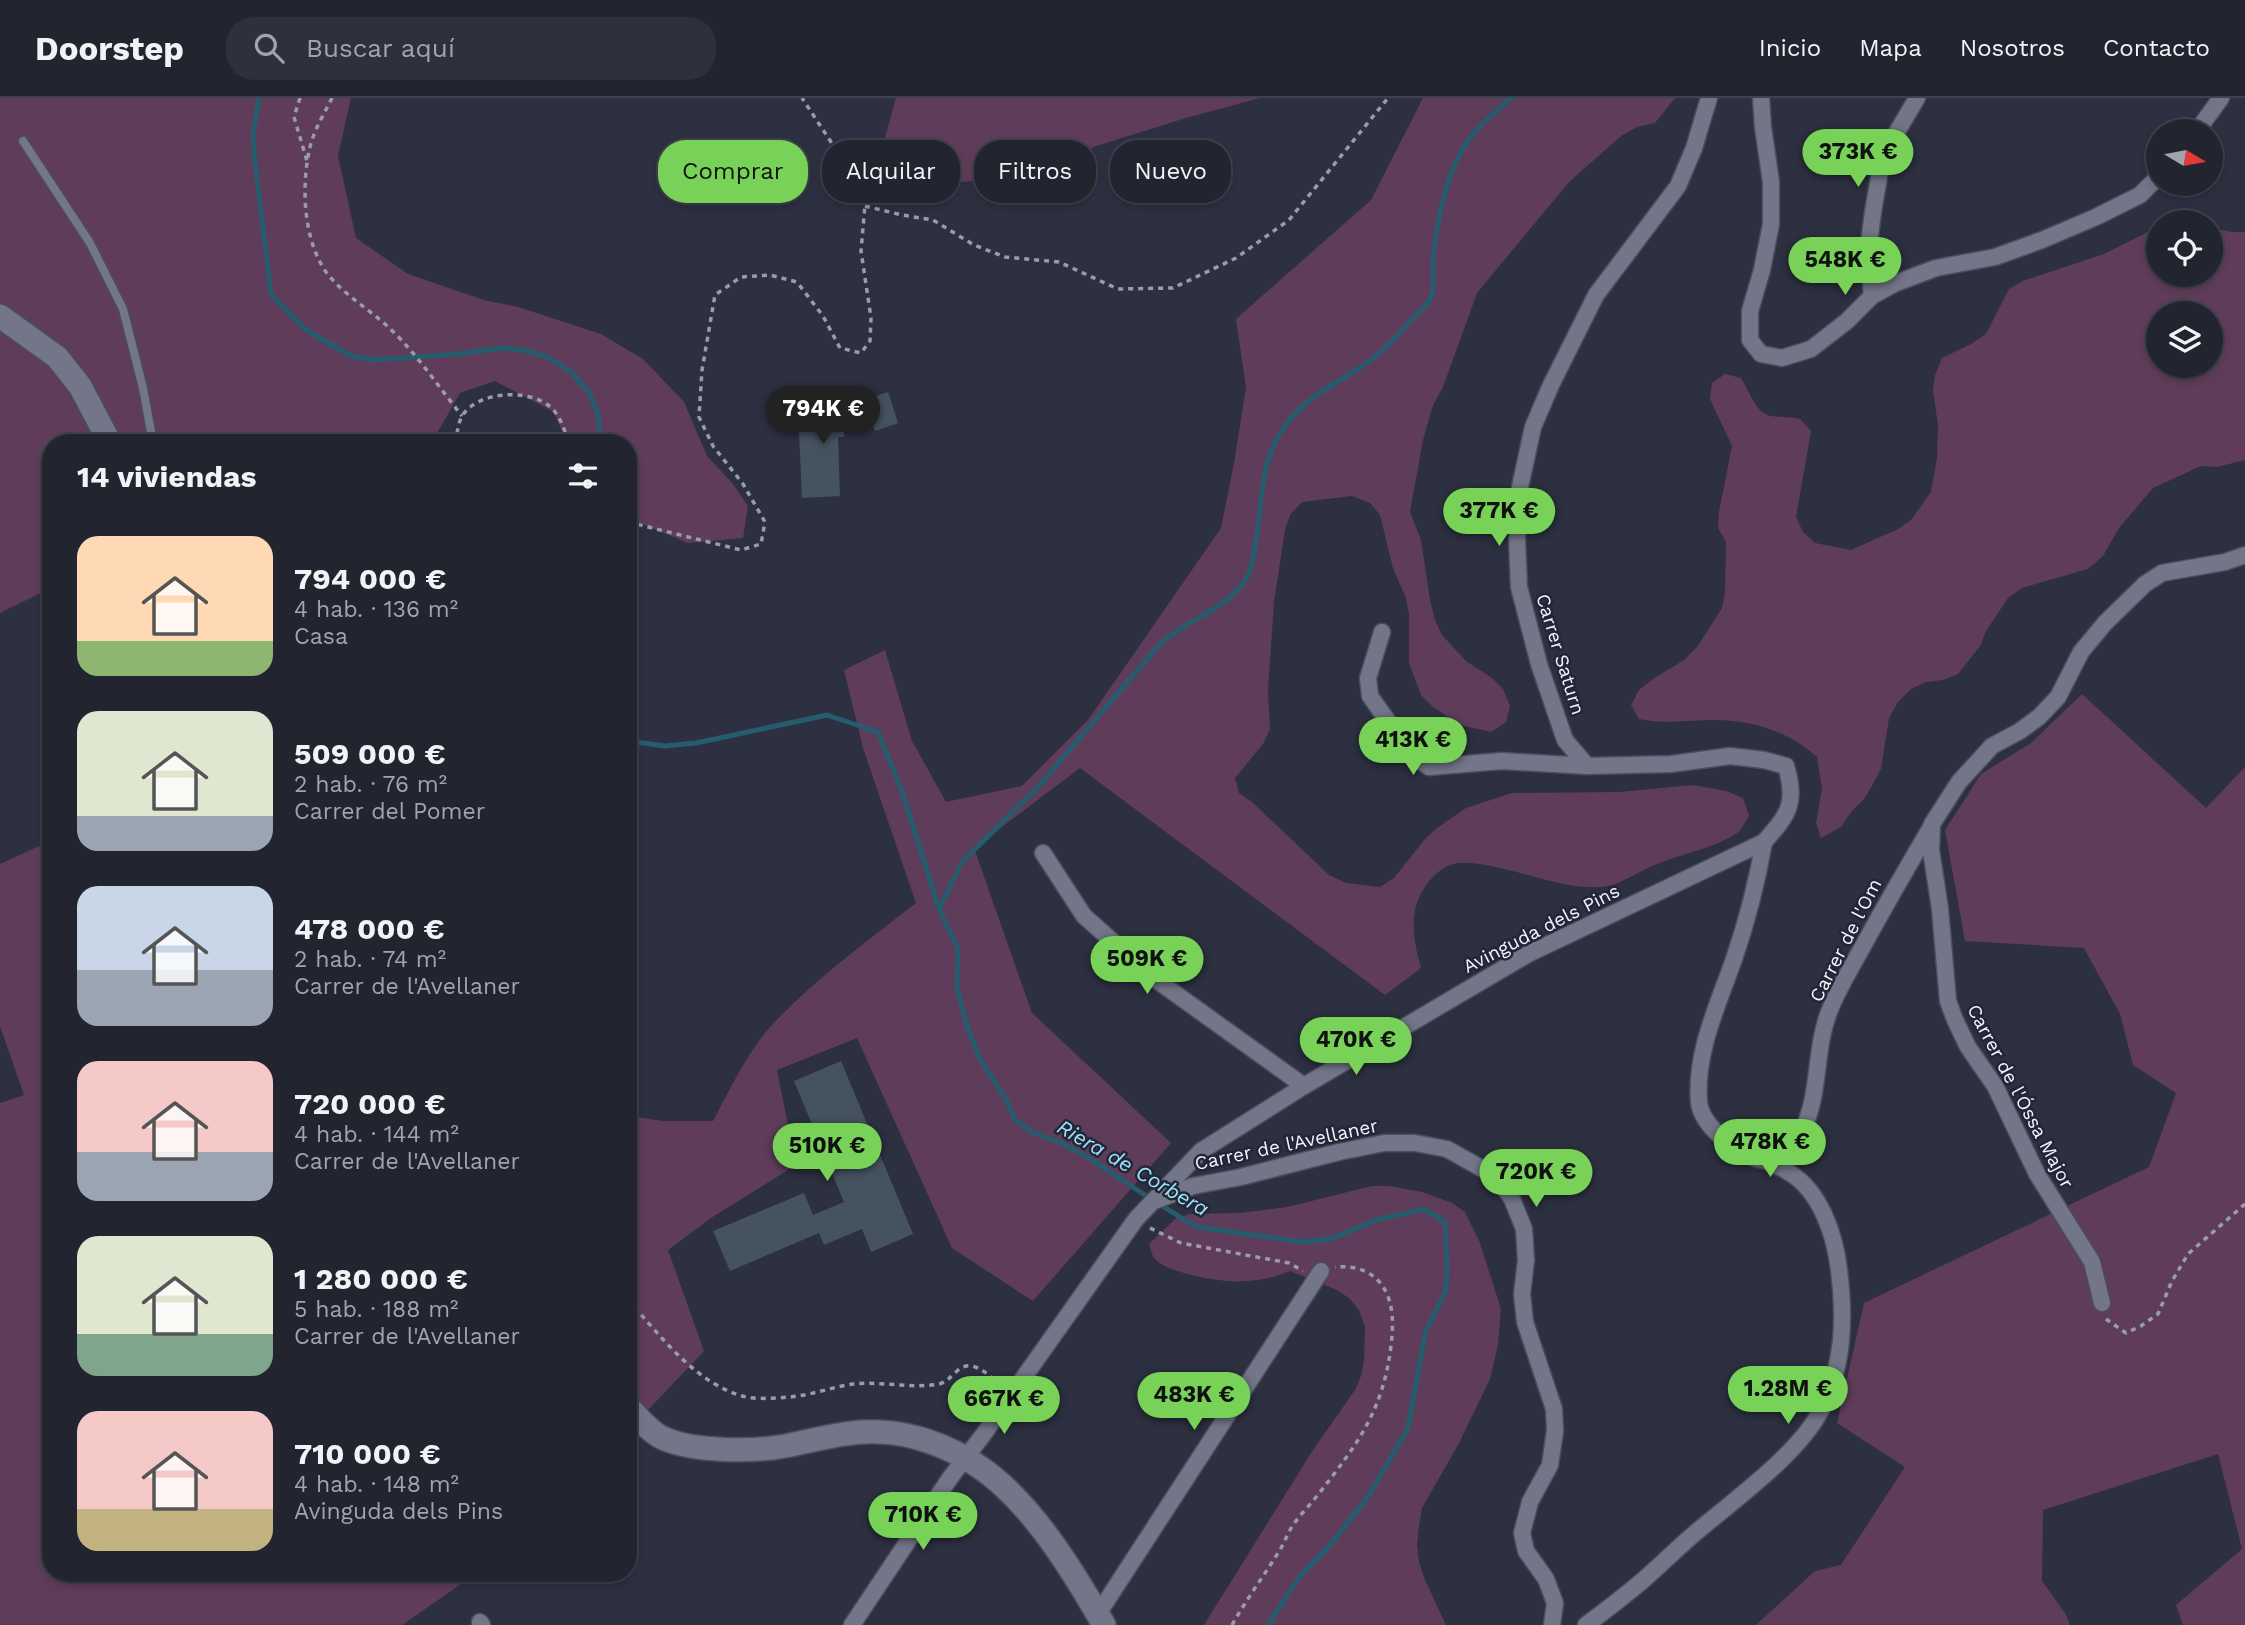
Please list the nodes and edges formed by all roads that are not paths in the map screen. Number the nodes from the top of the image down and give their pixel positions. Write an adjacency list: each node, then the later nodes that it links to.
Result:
1 (1709, 98): 14 (street, Carrer Saturn)
2 (1761, 98): 8 (street)
3 (1917, 98): 8 (street)
4 (2221, 98): 5 (street)
5 (2206, 119)
6 (23, 141): 11 (lane)
7 (2146, 189): 8 (street)
8 (1872, 296)
9 (0, 316): 10 (street)
10 (105, 434)
11 (151, 434)
12 (2245, 555): 15 (street)
13 (1382, 632): 14 (street)
14 (1587, 766): 16 (street)
15 (1932, 824): 19 (street, Carrer de l'Om); 22 (street, Carrer de l'Óssa Major)
16 (1764, 842): 18 (street, Avinguda dels Pins); 19 (street)
17 (1043, 853): 18 (street)
18 (1304, 1086): 20 (street, Avinguda dels Pins)
19 (1766, 1161): 28 (street)
20 (1150, 1203): 24 (street, Avinguda dels Pins); 27 (street, Carrer de l'Avellaner)
21 (1321, 1270): 25 (street)
22 (2102, 1303)
23 (637, 1416): 24 (street)
24 (965, 1458): 25 (street); 26 (street, Avinguda dels Pins)
25 (1101, 1619)
26 (852, 1625)
27 (1552, 1625)
28 (1586, 1625)

